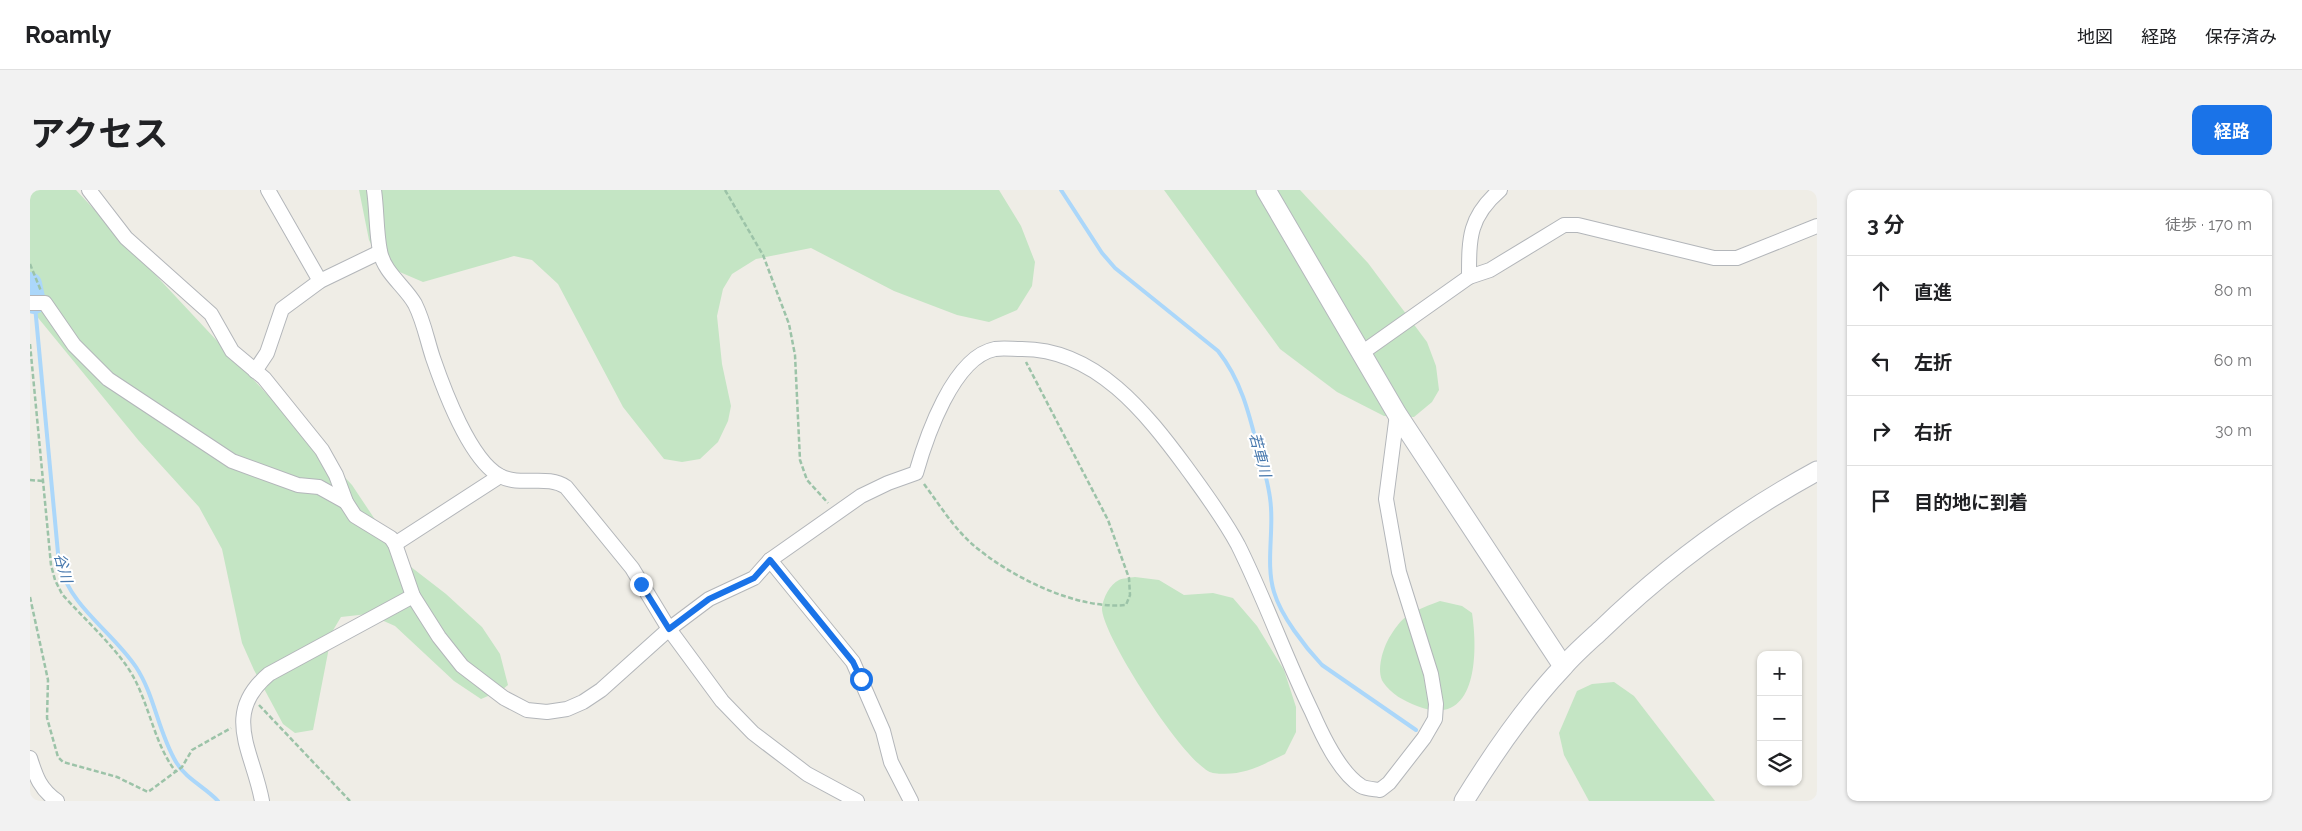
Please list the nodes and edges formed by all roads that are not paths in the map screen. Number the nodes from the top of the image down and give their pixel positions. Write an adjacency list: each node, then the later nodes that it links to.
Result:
1 (89, 190): 12 (street)
2 (268, 190): 9 (street)
3 (374, 190): 7 (street)
4 (1266, 190): 11 (street)
5 (1500, 190): 8 (street)
6 (1817, 226): 8 (street)
7 (380, 252): 9 (street); 15 (street)
8 (1469, 277): 11 (street)
9 (320, 281): 12 (street)
10 (37, 302): 16 (street)
11 (1362, 352): 13 (street)
12 (255, 371): 16 (street)
13 (1397, 414): 18 (street); 21 (street)
14 (1817, 471): 21 (street)
15 (500, 476): 17 (street); 20 (street)
16 (346, 502): 17 (street)
17 (395, 544): 19 (street)
18 (770, 560): 20 (street); 26 (street)
19 (413, 596): 20 (street); 24 (street)
20 (669, 629): 25 (street)
21 (1563, 666): 27 (street)
22 (30, 758): 23 (street)
23 (57, 801)
24 (262, 801)
25 (857, 801)
26 (911, 801)
27 (1464, 801)

